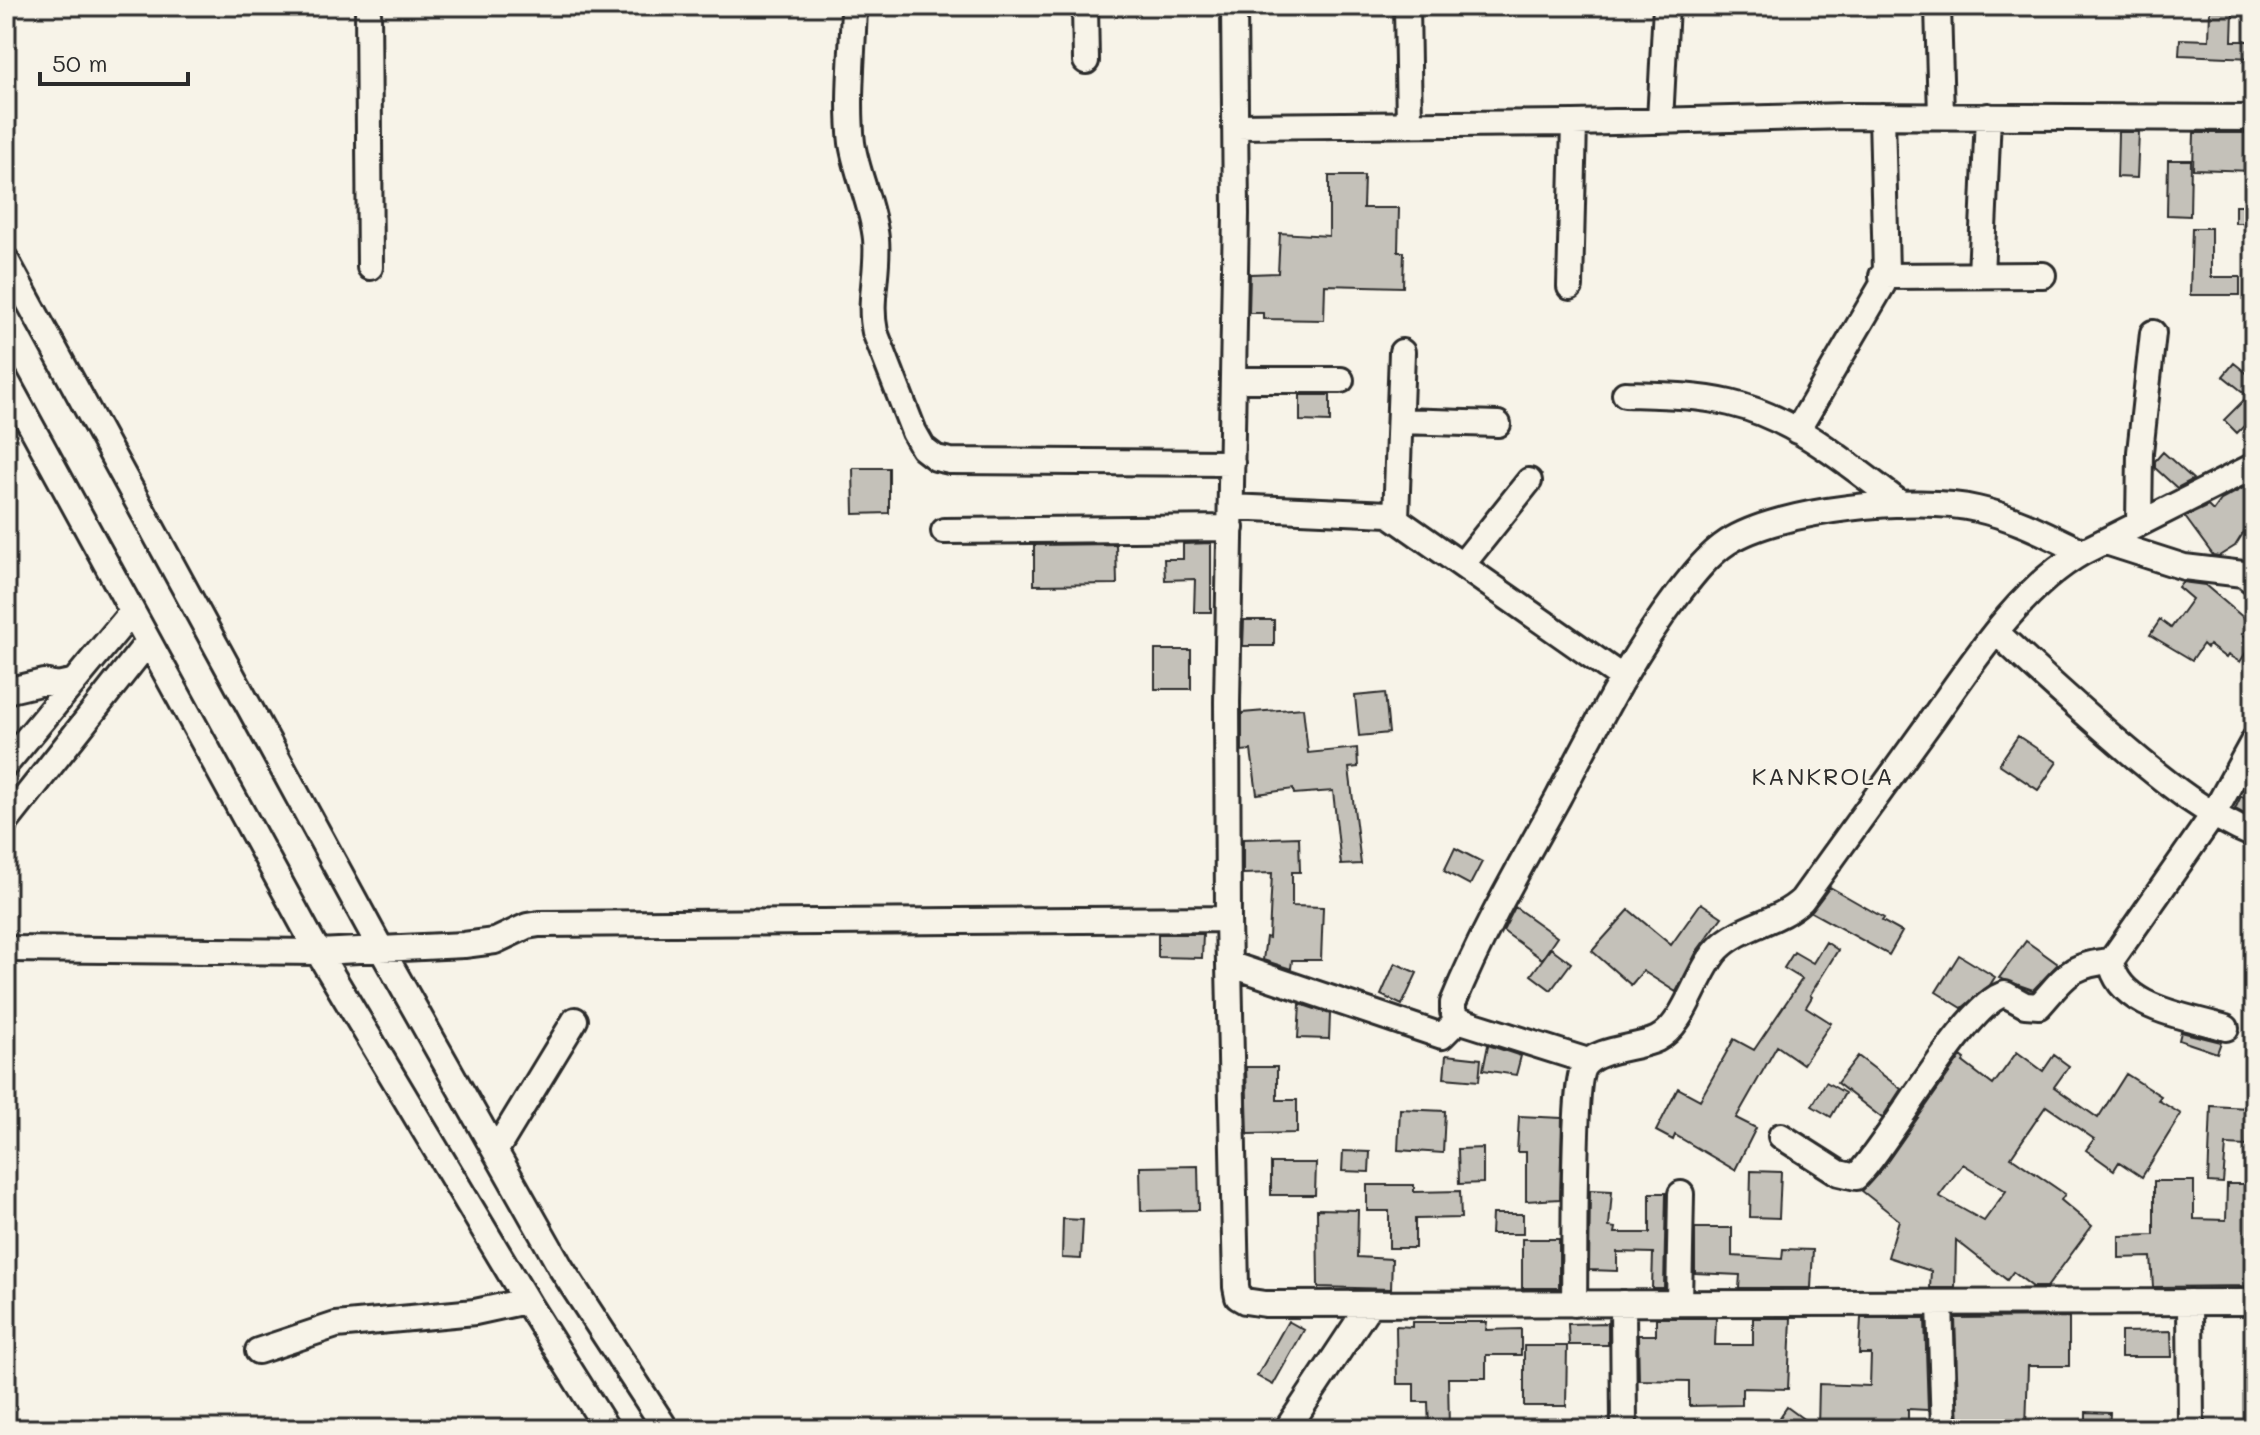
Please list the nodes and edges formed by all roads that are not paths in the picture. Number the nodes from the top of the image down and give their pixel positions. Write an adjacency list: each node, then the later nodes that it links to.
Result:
1 (368, 6): 18 (street)
2 (854, 6): 32 (street)
3 (1085, 6): 8 (street)
4 (1234, 6): 16 (street)
5 (1407, 6): 15 (street)
6 (1666, 6): 13 (street)
7 (1938, 6): 10 (street)
8 (1086, 61)
9 (1882, 116): 10 (street); 13 (street); 21 (street)
10 (1941, 116): 11 (street)
11 (1988, 116): 12 (street); 19 (street)
12 (2254, 118)
13 (1660, 121): 14 (street)
14 (1574, 123): 15 (street); 22 (street)
15 (1409, 124): 16 (street)
16 (1236, 126): 26 (street)
17 (6, 260): 56 (street)
18 (370, 267)
19 (1981, 275): 20 (street); 21 (street)
20 (2043, 275)
21 (1882, 276): 31 (street)
22 (1570, 287)
23 (2153, 333): 38 (street)
24 (1402, 352): 29 (street)
25 (6, 380): 44 (street)
26 (1233, 380): 27 (street); 32 (street)
27 (1341, 380)
28 (1625, 394): 31 (street)
29 (1400, 421): 30 (street); 37 (street)
30 (1498, 424)
31 (1797, 431): 35 (street)
32 (1232, 463): 36 (street)
33 (2254, 466): 38 (street)
34 (1529, 481): 42 (street)
35 (1901, 504): 41 (street); 47 (street)
36 (1231, 517): 37 (street); 39 (street); 55 (street)
37 (1396, 518): 42 (street)
38 (2139, 523): 40 (street)
39 (944, 531)
40 (2106, 542): 41 (street); 43 (street)
41 (2083, 552): 45 (street)
42 (1462, 565): 47 (street)
43 (2254, 582)
44 (132, 612): 46 (street); 48 (street)
45 (1997, 633): 52 (street); 64 (street)
46 (148, 642): 53 (street); 58 (street)
47 (1623, 678): 62 (street)
48 (71, 682): 49 (street); 51 (street)
49 (6, 691)
50 (2254, 740): 52 (street)
51 (6, 764)
52 (2213, 815): 54 (street); 59 (street)
53 (6, 822)
54 (2254, 835)
55 (1228, 919): 56 (street); 60 (street)
56 (380, 947): 58 (street); 66 (street)
57 (6, 949): 58 (street)
58 (318, 952): 68 (street)
59 (2111, 961): 63 (street); 65 (street)
60 (1229, 964): 62 (street); 74 (street)
61 (575, 1020): 66 (street)
62 (1458, 1020): 64 (street)
63 (2226, 1028)
64 (1588, 1061): 75 (street)
65 (1781, 1136)
66 (496, 1150): 78 (street)
67 (1681, 1194): 72 (street)
68 (526, 1301): 76 (street); 77 (street)
69 (2190, 1302): 70 (street); 73 (street); 82 (street)
70 (2254, 1302)
71 (1623, 1303): 72 (street); 75 (street); 80 (street)
72 (1679, 1303): 73 (street)
73 (1940, 1303): 81 (street)
74 (1370, 1304): 75 (street); 79 (street)
75 (1574, 1304)
76 (258, 1351)
77 (607, 1429)
78 (666, 1429)
79 (1287, 1429)
80 (1624, 1429)
81 (1944, 1429)
82 (2191, 1429)

